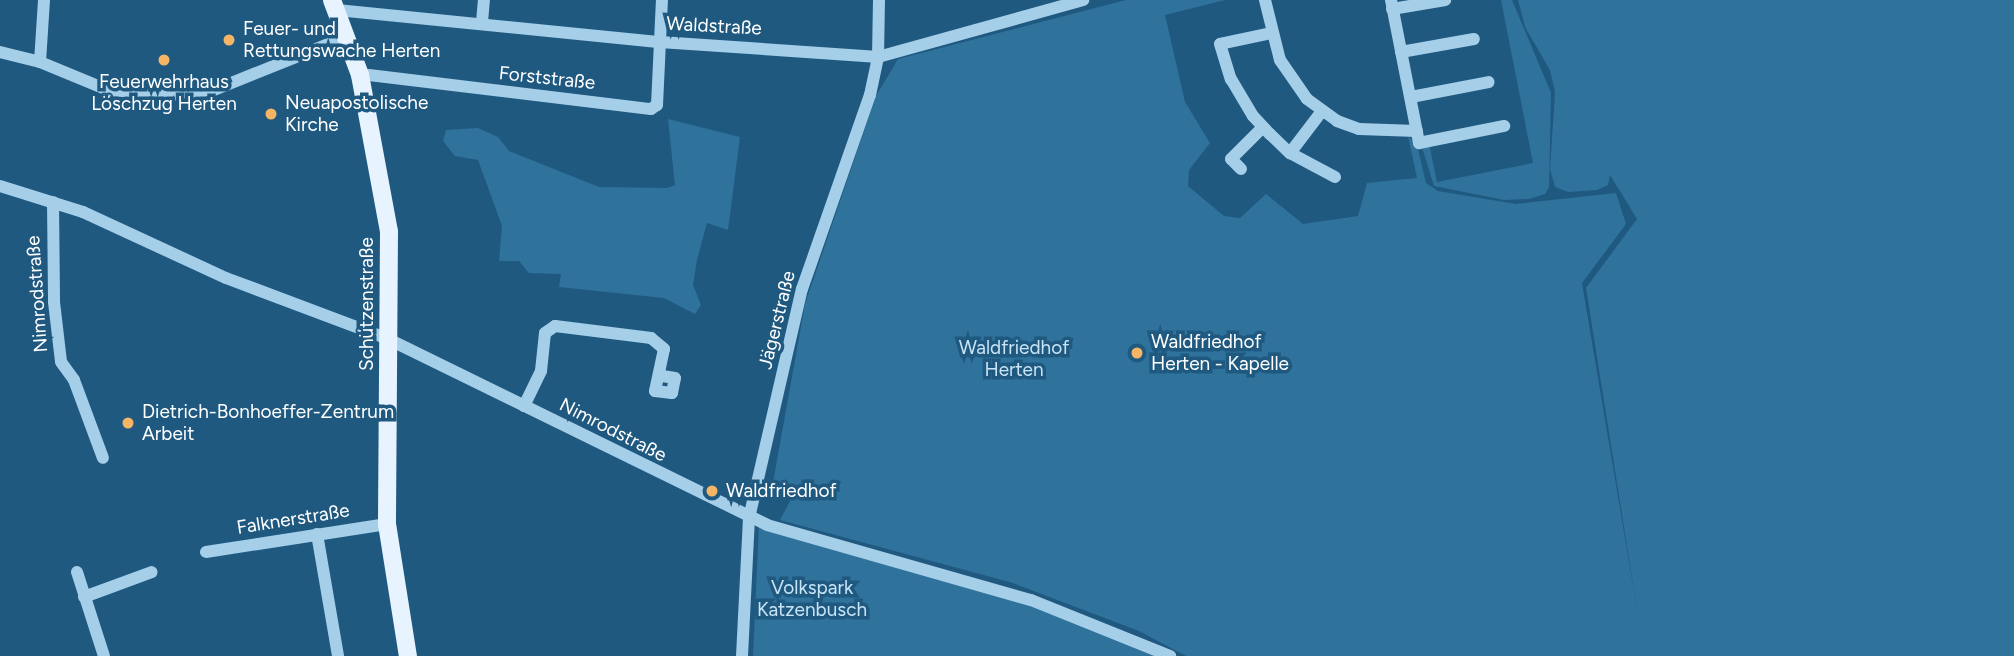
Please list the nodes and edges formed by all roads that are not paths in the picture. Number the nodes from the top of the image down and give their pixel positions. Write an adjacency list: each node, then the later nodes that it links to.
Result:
1 (44, 0): 18 (street)
2 (484, 0): 10 (street)
3 (662, 0): 14 (street)
4 (879, 0): 17 (street, Jägerstraße)
5 (1083, 0): 17 (street, Waldstraße)
6 (1265, 0): 11 (street)
7 (1445, 0): 9 (street)
8 (334, 5): 10 (street, Waldstraße); 12 (main road, Schützenstraße)
9 (1391, 5): 16 (street)
10 (482, 22): 14 (street, Waldstraße)
11 (1271, 33): 22 (street); 24 (street)
12 (346, 37): 18 (street); 31 (main road, Schützenstraße)
13 (1474, 39): 16 (street)
14 (660, 42): 17 (street, Waldstraße); 19 (street, Forststraße)
15 (0, 52): 18 (street)
16 (1401, 52): 21 (street)
17 (878, 57): 35 (street, Jägerstraße)
18 (40, 62)
19 (369, 75)
20 (1489, 82): 21 (street)
21 (1411, 97): 25 (street)
22 (1322, 111): 25 (street); 26 (street)
23 (1504, 126): 25 (street)
24 (1263, 127): 26 (street); 27 (street)
25 (1418, 131)
26 (1290, 153): 28 (street)
27 (1241, 169)
28 (1335, 177)
29 (0, 186): 30 (street, Nimrodstraße)
30 (53, 202): 31 (street, Nimrodstraße); 34 (street, Nimrodstraße)
31 (388, 339): 33 (street, Nimrodstraße); 36 (main road, Schützenstraße)
32 (662, 376): 33 (street)
33 (524, 406): 35 (street, Nimrodstraße)
34 (103, 458)
35 (749, 517): 45 (street, Jägerstraße); 46 (street, Nimrodstraße)
36 (387, 524): 37 (street, Falknerstraße); 44 (main road, Schützenstraße)
37 (317, 534): 38 (street, Falknerstraße); 43 (street)
38 (206, 552)
39 (77, 572): 41 (street)
40 (152, 572): 41 (street)
41 (85, 597): 42 (street)
42 (104, 656)
43 (338, 656)
44 (408, 656)
45 (742, 656)
46 (1170, 656)

